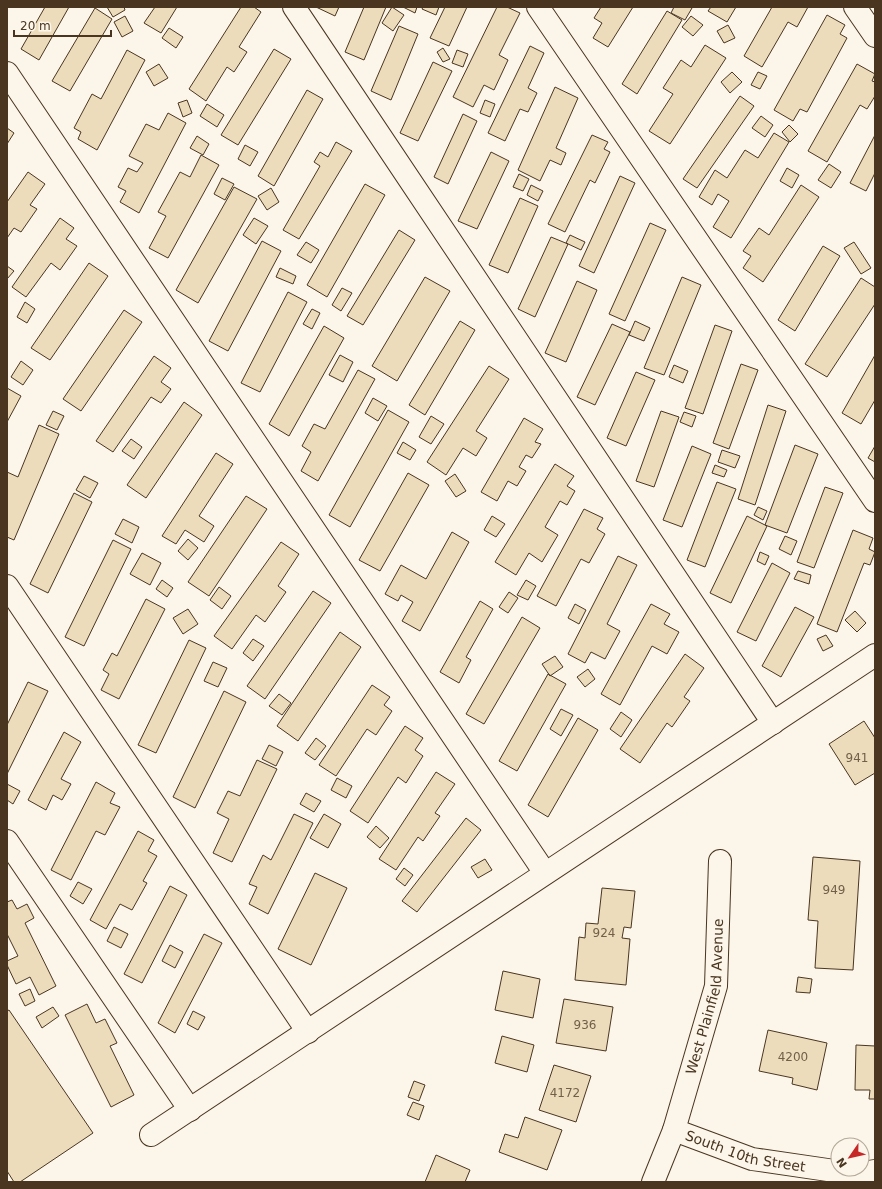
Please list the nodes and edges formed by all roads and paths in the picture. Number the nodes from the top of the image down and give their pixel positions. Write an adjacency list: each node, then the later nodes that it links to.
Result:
1 (294, 7): 9 (street)
2 (538, 7): 6 (street)
3 (855, 7): 4 (street)
4 (875, 36)
5 (7, 73): 12 (street)
6 (875, 501)
7 (7, 586): 13 (street)
8 (875, 655): 9 (street)
9 (773, 723): 12 (street)
10 (7, 841): 14 (street)
11 (720, 861): 15 (street, West Plainfield Avenue)
12 (545, 874): 13 (street)
13 (308, 1032): 14 (street)
14 (190, 1110): 16 (street)
15 (674, 1130): 17 (street, South 10th Street); 18 (street, South 10th Street)
16 (151, 1135)
17 (875, 1171)
18 (653, 1182)

